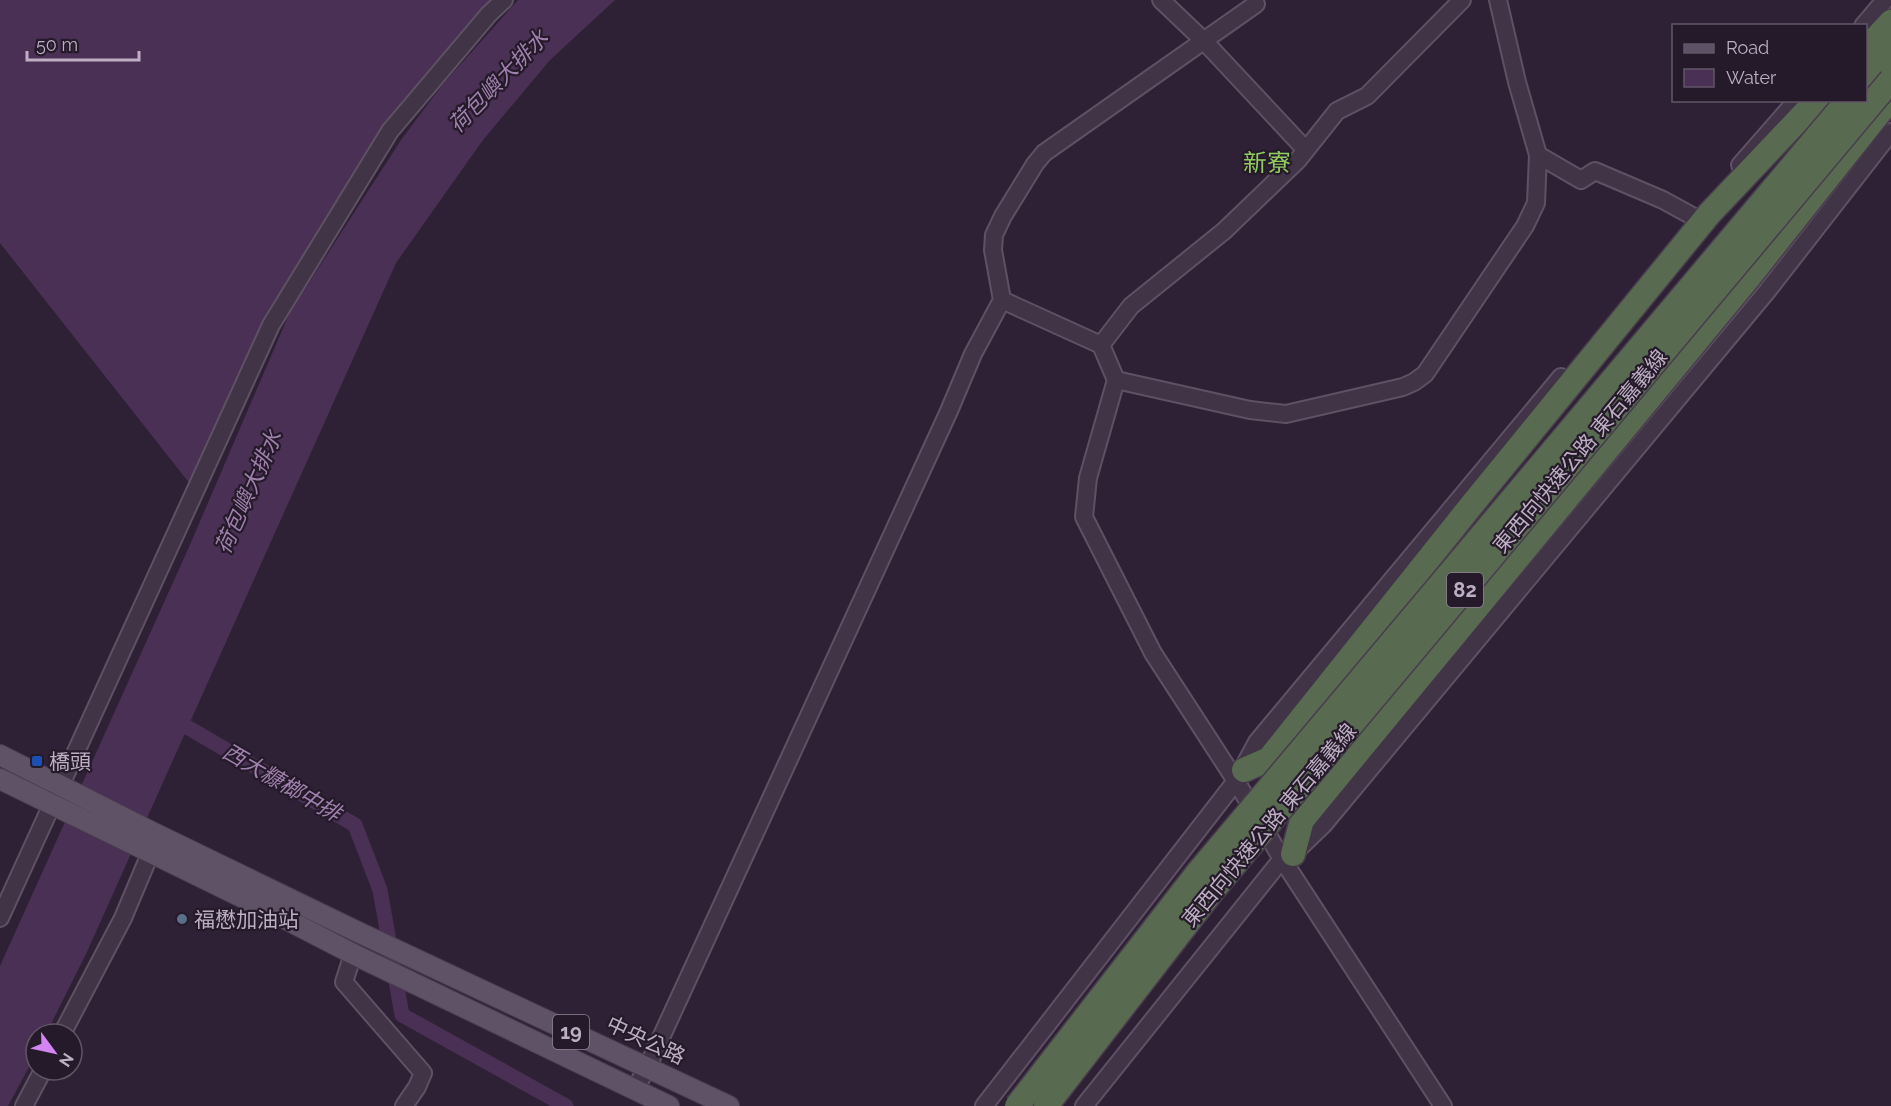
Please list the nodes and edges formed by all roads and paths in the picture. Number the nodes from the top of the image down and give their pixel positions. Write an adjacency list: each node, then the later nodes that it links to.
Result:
1 (504, 0): 28 (street)
2 (1161, 0): 9 (street)
3 (1462, 0): 19 (street)
4 (1498, 0): 20 (street)
5 (1886, 0): 8 (street)
6 (1256, 4): 9 (street)
7 (1891, 21): 10 (highway)
8 (1865, 24)
9 (1204, 41): 19 (street); 22 (street)
10 (1867, 48)
11 (1891, 49): 12 (highway)
12 (1867, 78)
13 (1891, 80): 44 (highway, 東西向快速公路 東石嘉義線 / 82, bridge)
14 (1891, 98): 31 (highway)
15 (1795, 102): 21 (street)
16 (1815, 102): 26 (highway)
17 (1846, 102): 43 (highway, 東西向快速公路 東石嘉義線 / 82, bridge)
18 (1891, 132): 31 (street)
19 (1305, 149): 23 (street)
20 (1538, 155): 21 (street); 24 (street)
21 (1694, 217): 26 (street)
22 (1002, 300): 23 (street); 35 (street)
23 (1101, 345): 24 (street)
24 (1116, 380): 26 (street)
25 (0, 754): 28 (main road, 19)
26 (1240, 776): 31 (street); 42 (street)
27 (0, 779): 29 (main road, 19)
28 (67, 787): 29 (street); 35 (main road, 中央公路 / 19)
29 (58, 807): 30 (main road, 19); 32 (street)
30 (146, 852): 33 (main road, 19); 34 (street)
31 (1288, 856): 45 (street); 46 (street)
32 (0, 918)
33 (358, 957): 37 (main road, 19); 39 (street)
34 (68, 1022)
35 (647, 1068): 37 (street); 41 (main road, 中央公路 / 19)
36 (37, 1082): 38 (street)
37 (635, 1089): 40 (main road, 19)
38 (24, 1106)
39 (404, 1106)
40 (669, 1106)
41 (729, 1106)
42 (984, 1106)
43 (1017, 1106)
44 (1047, 1106)
45 (1084, 1106)
46 (1443, 1106)

